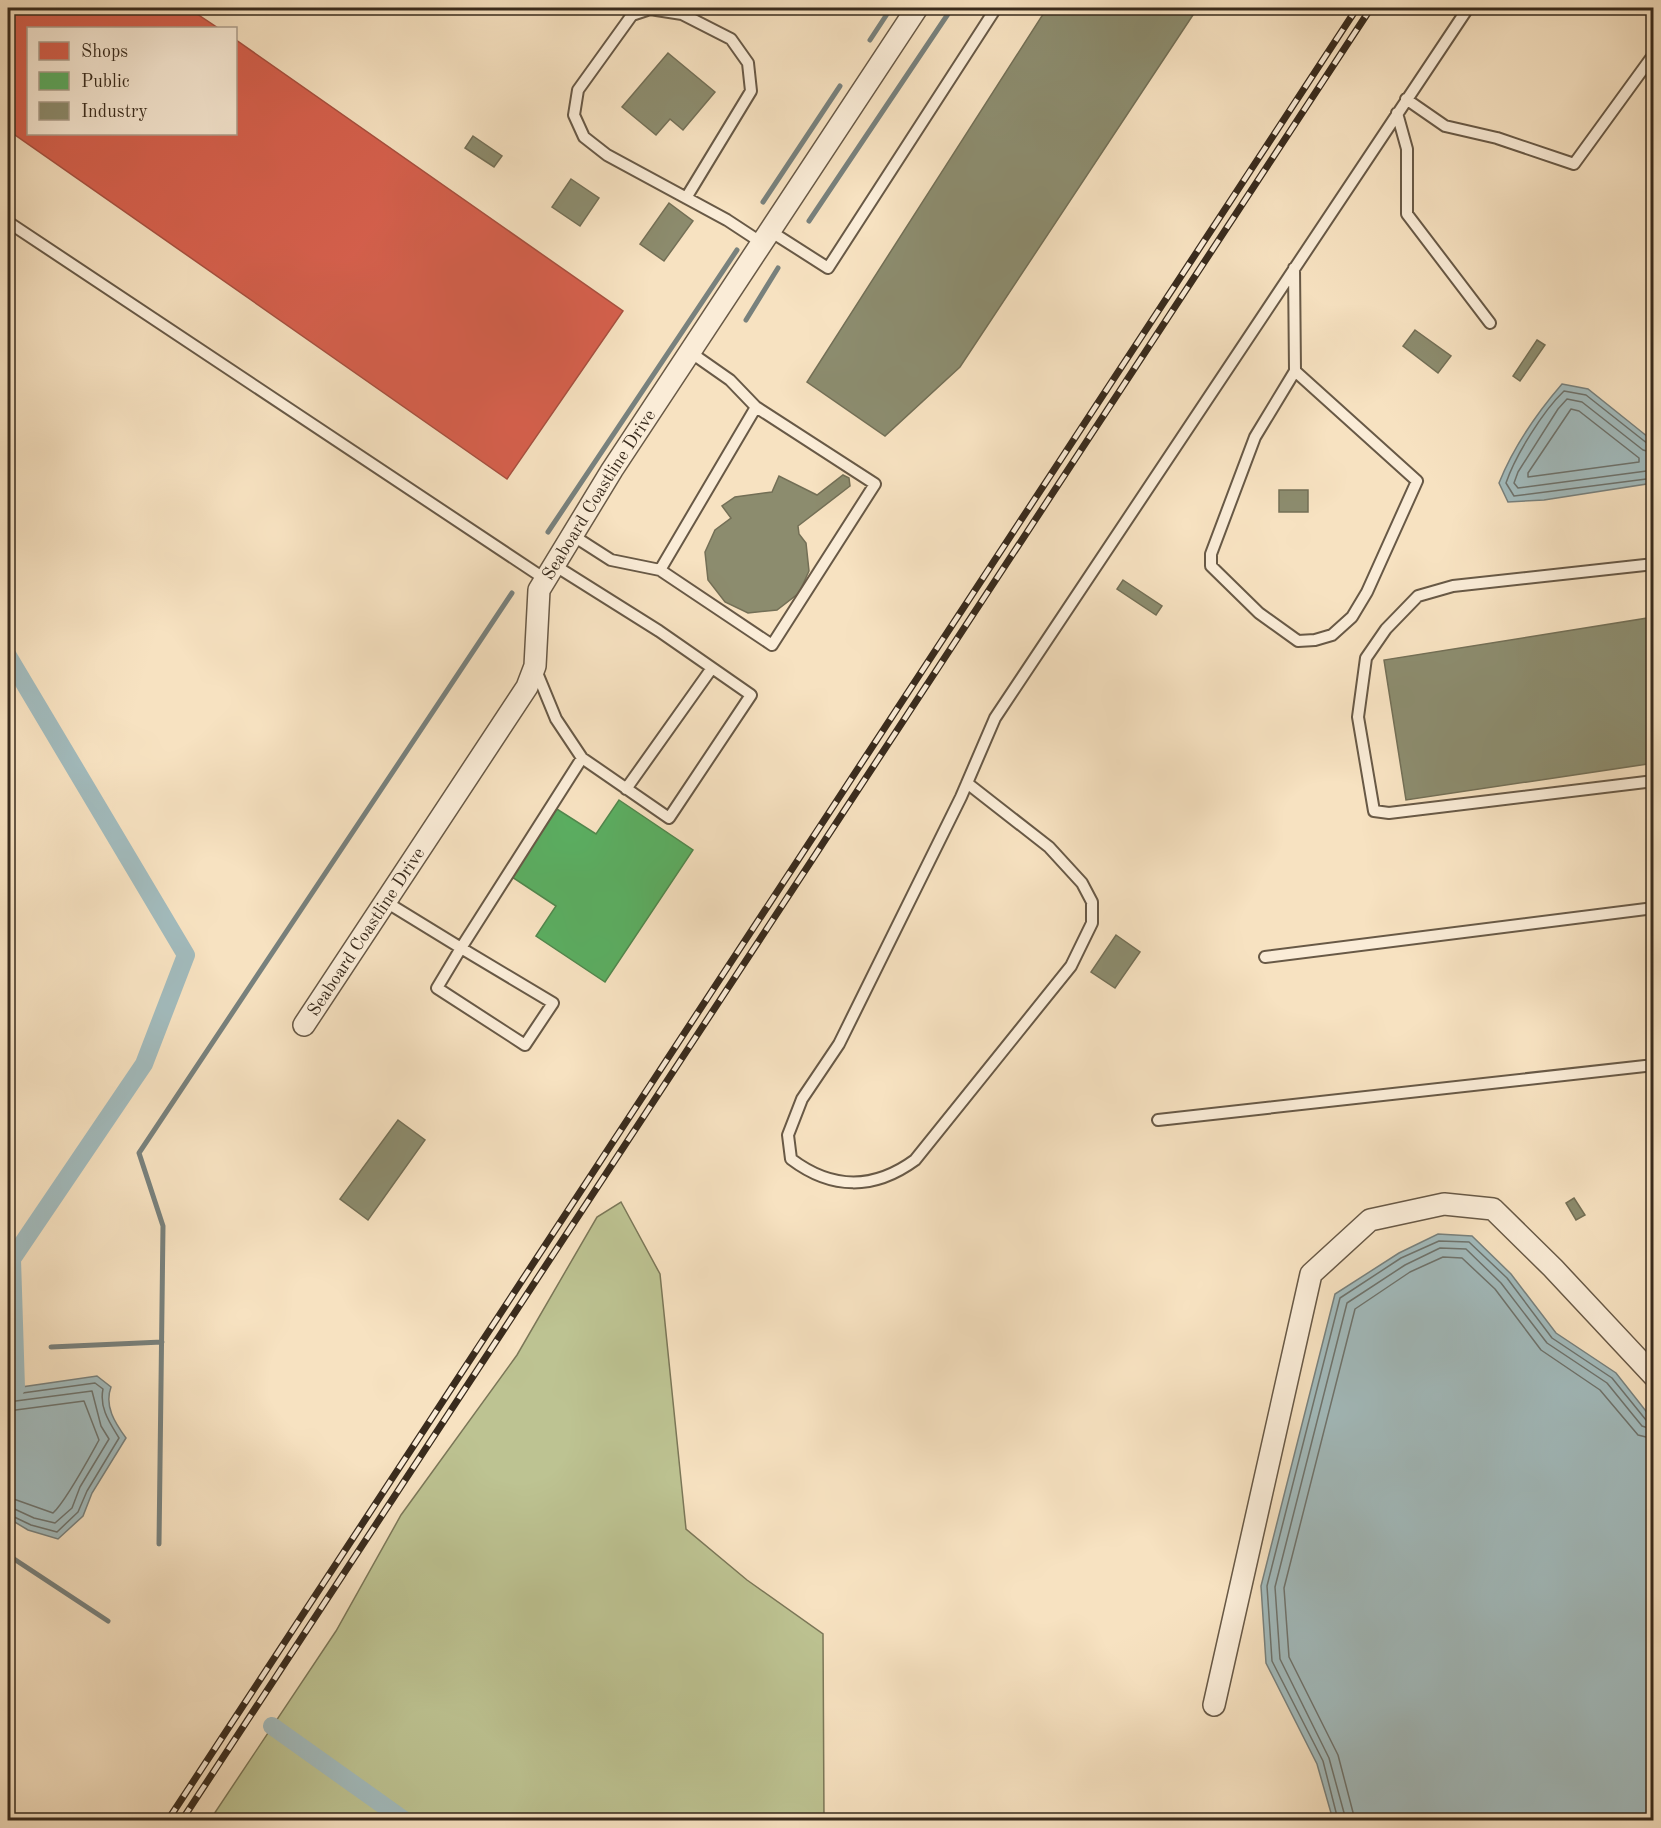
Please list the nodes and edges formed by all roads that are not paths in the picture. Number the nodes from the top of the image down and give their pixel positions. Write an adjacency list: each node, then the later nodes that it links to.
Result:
1 (917, 8): 9 (street, Seaboard Coastline Drive)
2 (996, 8): 9 (lane)
3 (1468, 8): 5 (lane)
4 (1653, 54): 5 (lane)
5 (1406, 99): 6 (lane)
6 (1397, 113): 10 (lane); 11 (lane)
7 (686, 198): 7 (lane); 9 (lane)
8 (8, 222): 18 (lane)
9 (766, 237): 12 (street, Seaboard Coastline Drive)
10 (1294, 268): 13 (lane); 23 (lane)
11 (1490, 323)
12 (690, 352): 14 (lane); 15 (street, Seaboard Coastline Drive)
13 (1295, 371): 13 (lane)
14 (756, 408): 17 (lane); 17 (lane)
15 (572, 535): 17 (lane); 18 (street, Seaboard Coastline Drive)
16 (1653, 564): 22 (lane)
17 (660, 570)
18 (550, 572): 19 (street, Seaboard Coastline Drive); 20 (lane)
19 (535, 666): 21 (lane); 25 (street, Seaboard Coastline Drive)
20 (712, 668): 24 (lane); 24 (lane)
21 (582, 758): 24 (lane); 27 (lane)
22 (1653, 781)
23 (968, 783): 23 (lane)
24 (627, 789)
25 (386, 902): 27 (lane); 29 (street, Seaboard Coastline Drive)
26 (1653, 908): 28 (lane)
27 (461, 948): 27 (lane)
28 (1264, 957)
29 (304, 1025)
30 (1653, 1065): 31 (lane)
31 (1158, 1120)
32 (1653, 1376): 33 (street)
33 (1214, 1705)

